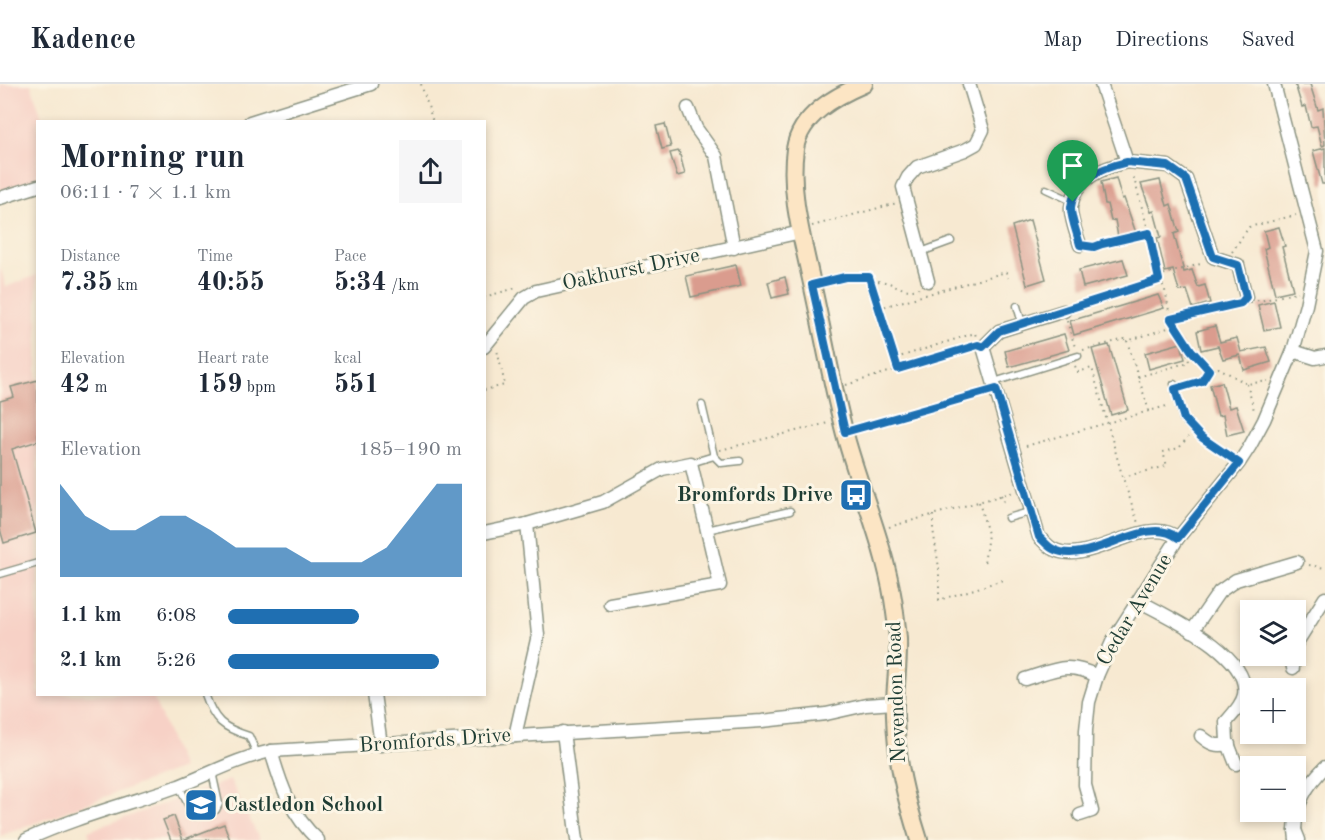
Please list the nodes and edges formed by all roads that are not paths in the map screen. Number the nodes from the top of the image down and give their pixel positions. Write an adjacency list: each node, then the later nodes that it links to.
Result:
1 (864, 84): 13 (street, Nevendon Road)
2 (969, 84): 18 (street)
3 (1101, 84): 8 (street)
4 (1274, 84): 17 (street, Cedar Avenue)
5 (363, 85): 7 (street)
6 (688, 108): 16 (street)
7 (256, 120)
8 (1127, 162): 12 (street); 22 (street)
9 (36, 187): 11 (street)
10 (1046, 189): 12 (lane)
11 (0, 198)
12 (1073, 202): 15 (street)
13 (801, 231): 16 (street, Oakhurst Drive); 21 (street, Nevendon Road)
14 (951, 241): 18 (lane)
15 (1080, 245)
16 (734, 249): 26 (street, Oakhurst Drive)
17 (1321, 250): 27 (street, Cedar Avenue)
18 (920, 252): 20 (street)
19 (845, 277): 21 (lane)
20 (928, 281)
21 (812, 285): 56 (street, Nevendon Road)
22 (1246, 297)
23 (1017, 306): 25 (lane)
24 (1064, 311): 25 (street)
25 (1022, 323): 30 (street)
26 (488, 343)
27 (1293, 351): 28 (street); 36 (street, Cedar Avenue)
28 (1325, 356)
29 (1076, 357): 30 (lane)
30 (995, 386): 38 (street)
31 (1175, 387): 36 (lane)
32 (702, 405): 33 (lane)
33 (714, 454): 34 (lane); 35 (lane)
34 (740, 461)
35 (692, 463): 40 (street); 41 (street)
36 (1239, 463): 43 (street, Cedar Avenue)
37 (790, 511): 41 (lane)
38 (1033, 511): 39 (lane); 43 (street)
39 (1008, 518)
40 (527, 524): 42 (street); 58 (street)
41 (707, 530): 49 (street)
42 (486, 533)
43 (1178, 538): 48 (street, Cedar Avenue)
44 (1297, 562): 51 (street)
45 (36, 564): 46 (lane)
46 (0, 574)
47 (1325, 598): 50 (street)
48 (1139, 601): 51 (street); 52 (street, Cedar Avenue)
49 (610, 604)
50 (1306, 628)
51 (1192, 631): 60 (street)
52 (1097, 676): 53 (street, Cedar Avenue); 68 (street, Cedar Avenue)
53 (1025, 680)
54 (206, 696): 63 (lane)
55 (374, 696): 61 (street)
56 (894, 703): 57 (street, Bromfords Drive); 74 (street, Nevendon Road)
57 (563, 732): 58 (street, Bromfords Drive); 70 (street)
58 (515, 736): 61 (street, Bromfords Drive)
59 (1200, 736): 60 (street)
60 (1229, 744): 64 (street)
61 (381, 745): 62 (street, Bromfords Drive)
62 (270, 752): 63 (street, Bromfords Drive); 72 (street)
63 (257, 754): 66 (street, Bromfords Drive)
64 (1236, 764)
65 (1325, 767): 69 (street)
66 (212, 772): 67 (street, Bromfords Drive); 67 (lane)
67 (179, 785): 71 (street, Bromfords Drive)
68 (1080, 815)
69 (1297, 837)
70 (577, 838): 73 (street)
71 (26, 840)
72 (318, 840)
73 (563, 840)
74 (920, 840)

